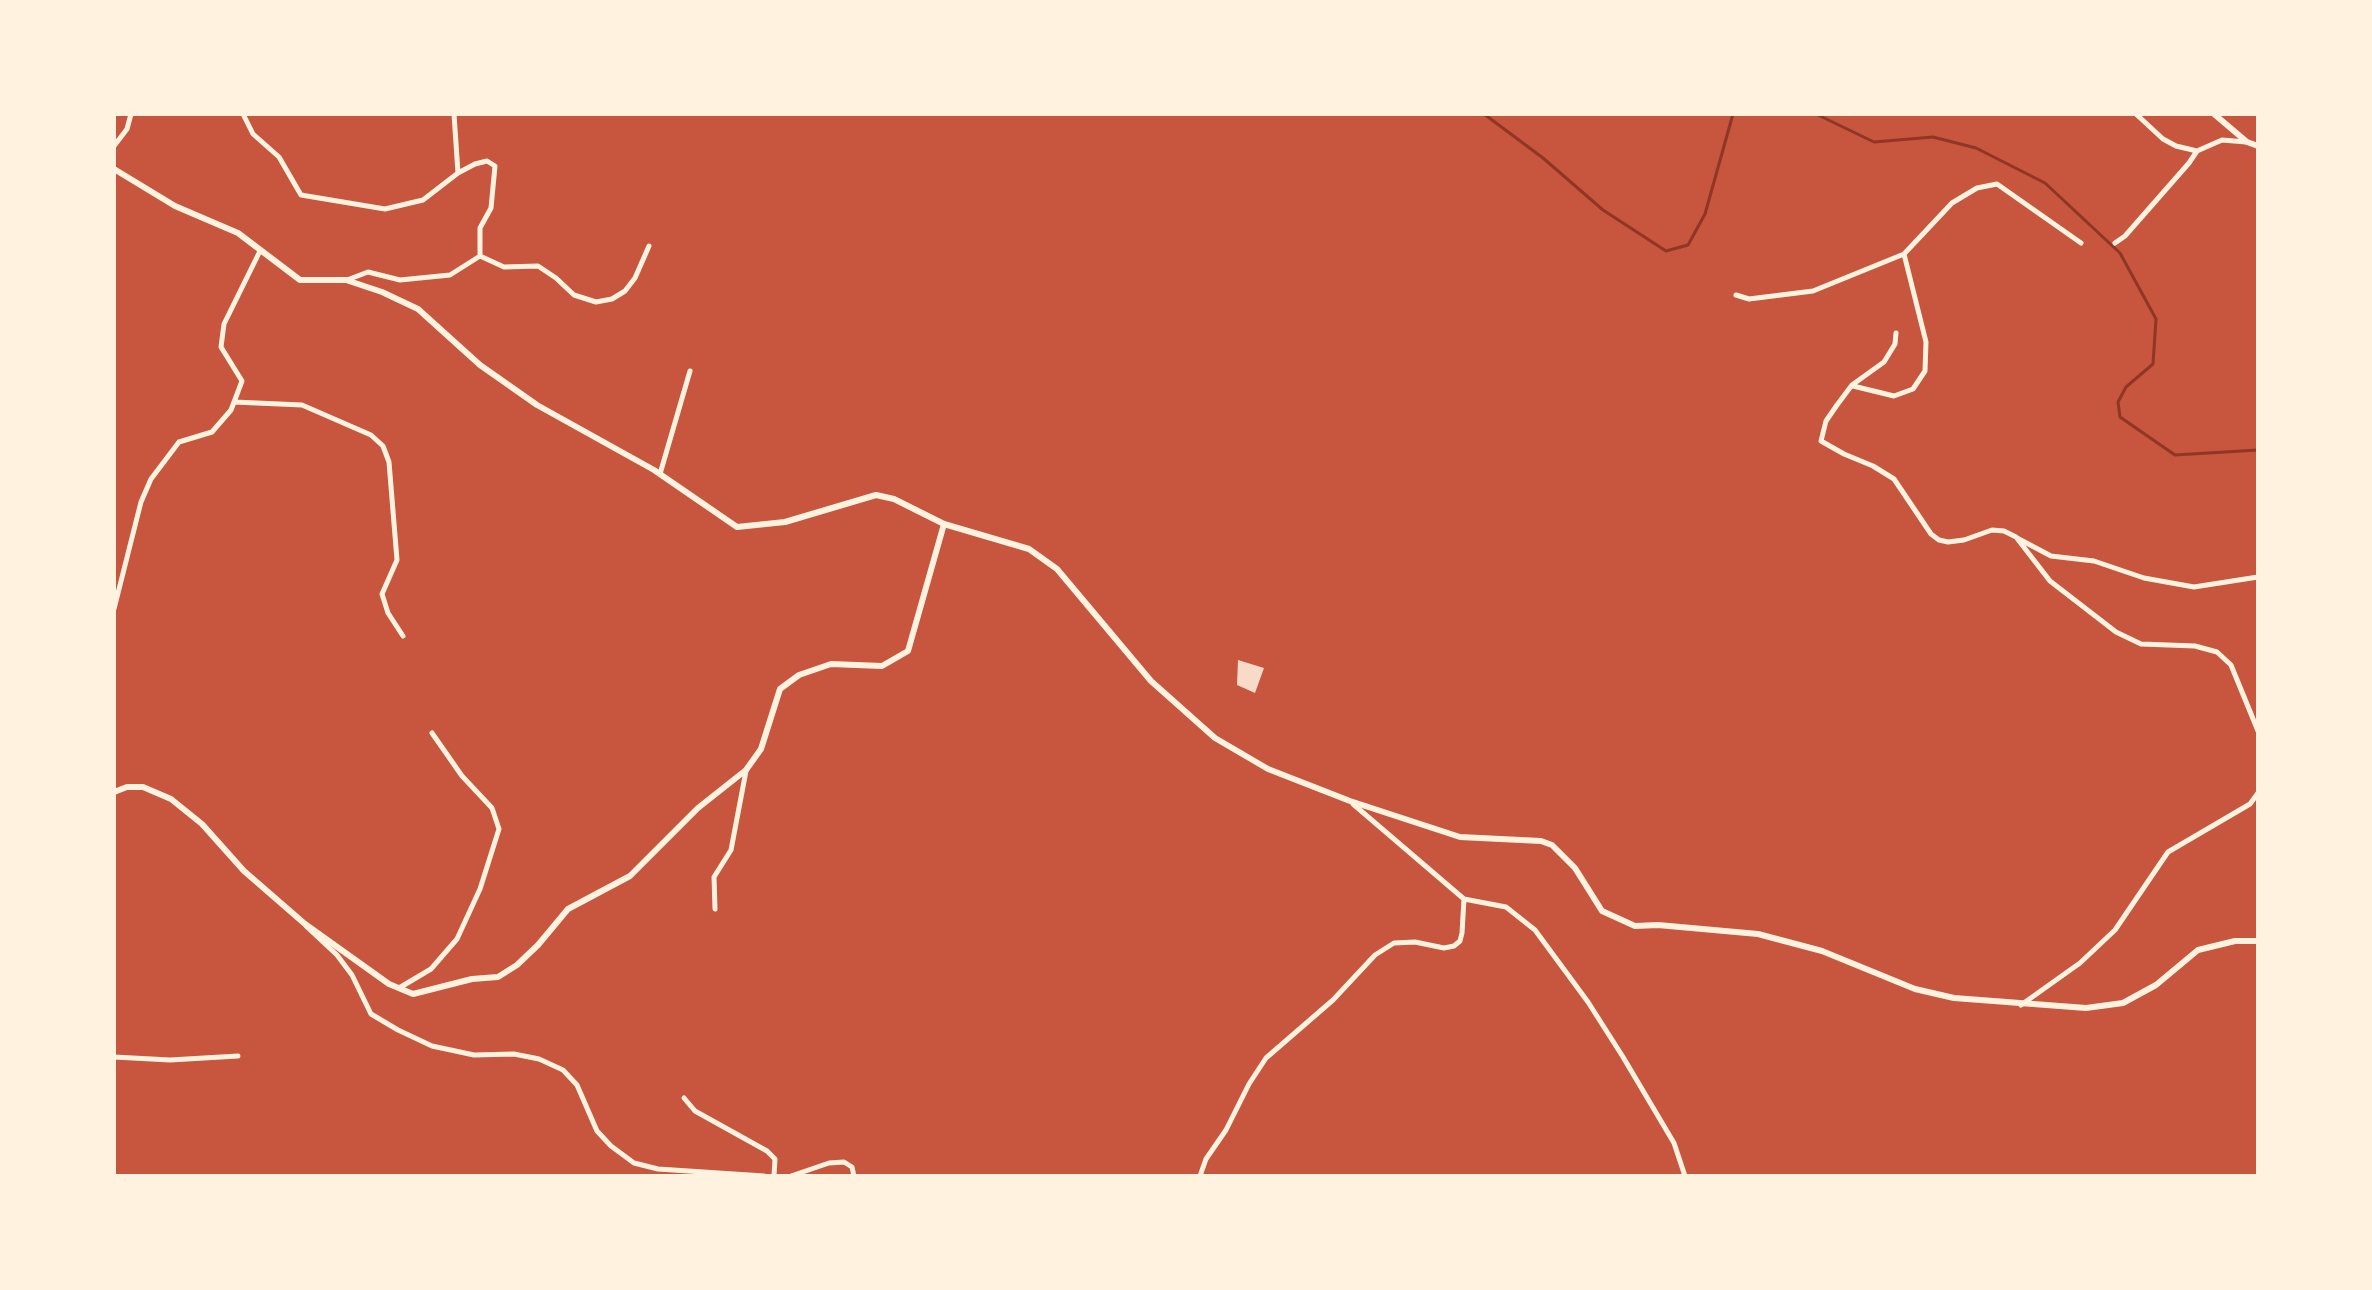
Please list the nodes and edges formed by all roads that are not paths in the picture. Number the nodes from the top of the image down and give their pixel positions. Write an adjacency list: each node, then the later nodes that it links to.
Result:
1 (131, 114): 7 (street)
2 (243, 114): 11 (street)
3 (454, 114): 11 (street)
4 (2136, 114): 9 (street)
5 (2214, 114): 6 (street)
6 (2247, 142): 8 (street); 9 (street)
7 (114, 146)
8 (2258, 146)
9 (2197, 151): 13 (street)
10 (114, 169): 15 (street)
11 (458, 173): 17 (street)
12 (2081, 243): 16 (street)
13 (2115, 243)
14 (649, 246): 17 (street)
15 (260, 251): 18 (street); 23 (street)
16 (1904, 254): 19 (street); 22 (street)
17 (480, 256): 18 (street)
18 (346, 280): 24 (street)
19 (1736, 295)
20 (1896, 333): 22 (street)
21 (690, 371): 24 (street)
22 (1852, 385): 26 (street)
23 (234, 402): 28 (street); 29 (street)
24 (660, 474): 25 (street)
25 (944, 524): 32 (street); 35 (street)
26 (2016, 537): 27 (street); 30 (street)
27 (2258, 577)
28 (114, 609)
29 (403, 636)
30 (2258, 731)
31 (432, 733): 40 (street)
32 (746, 770): 37 (street); 40 (street)
33 (114, 792): 38 (street)
34 (2258, 793): 41 (street)
35 (1350, 801): 36 (street); 41 (street)
36 (1464, 899): 49 (street); 50 (street)
37 (715, 909)
38 (305, 925): 40 (street); 45 (street)
39 (2258, 941): 41 (street)
40 (399, 988)
41 (2021, 1005)
42 (238, 1056): 43 (street)
43 (114, 1057)
44 (684, 1098): 46 (street)
45 (764, 1176)
46 (774, 1176)
47 (791, 1176): 48 (street)
48 (854, 1176)
49 (1200, 1176)
50 (1685, 1176)

